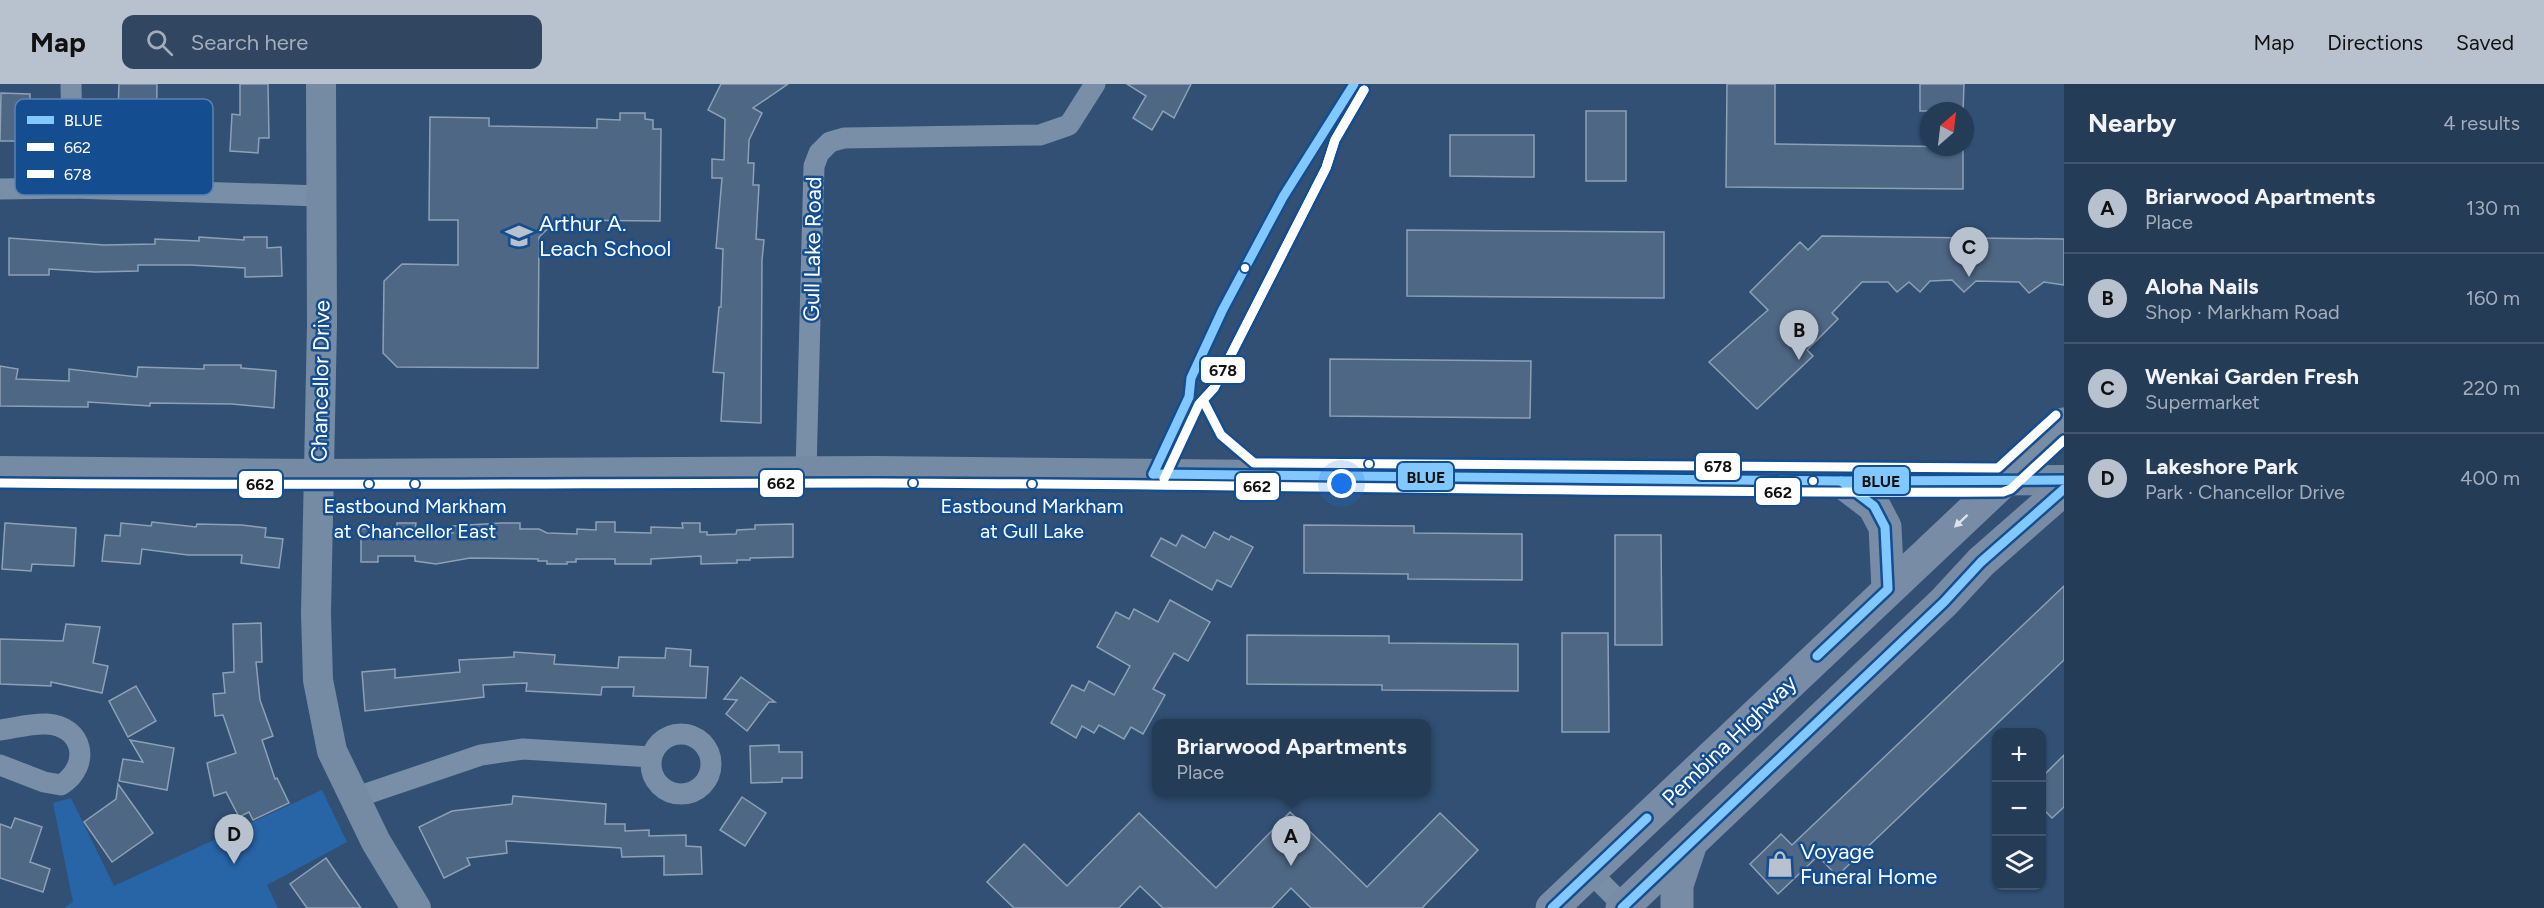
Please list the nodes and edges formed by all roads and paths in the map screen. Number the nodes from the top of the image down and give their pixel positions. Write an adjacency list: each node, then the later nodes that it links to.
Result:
1 (71, 84): 4 (street)
2 (321, 84): 8 (street, Chancellor Drive)
3 (1095, 84): 11 (street, Gull Lake Road)
4 (71, 99)
5 (0, 189): 6 (street)
6 (15, 189)
7 (213, 193): 8 (street)
8 (320, 196): 12 (street, Chancellor Drive)
9 (2064, 424): 13 (main road, Pembina Highway)
10 (0, 471): 12 (street)
11 (806, 472): 12 (street); 15 (street)
12 (318, 474): 21 (street, Chancellor Drive)
13 (2003, 480): 14 (street); 15 (street); 17 (main road, Pembina Highway, one-way to 17)
14 (2064, 480)
15 (1841, 481): 17 (main road)
16 (2064, 489): 22 (main road)
17 (1888, 589): 23 (main road, Pembina Highway)
18 (0, 730): 20 (street)
19 (651, 757): 21 (street)
20 (0, 765)
21 (354, 798): 25 (street, Chancellor Drive)
22 (1690, 843): 24 (main road); 27 (main road)
23 (1590, 872): 24 (street); 26 (main road, Pembina Highway)
24 (1624, 907)
25 (416, 908)
26 (1552, 908)
27 (1677, 908)

